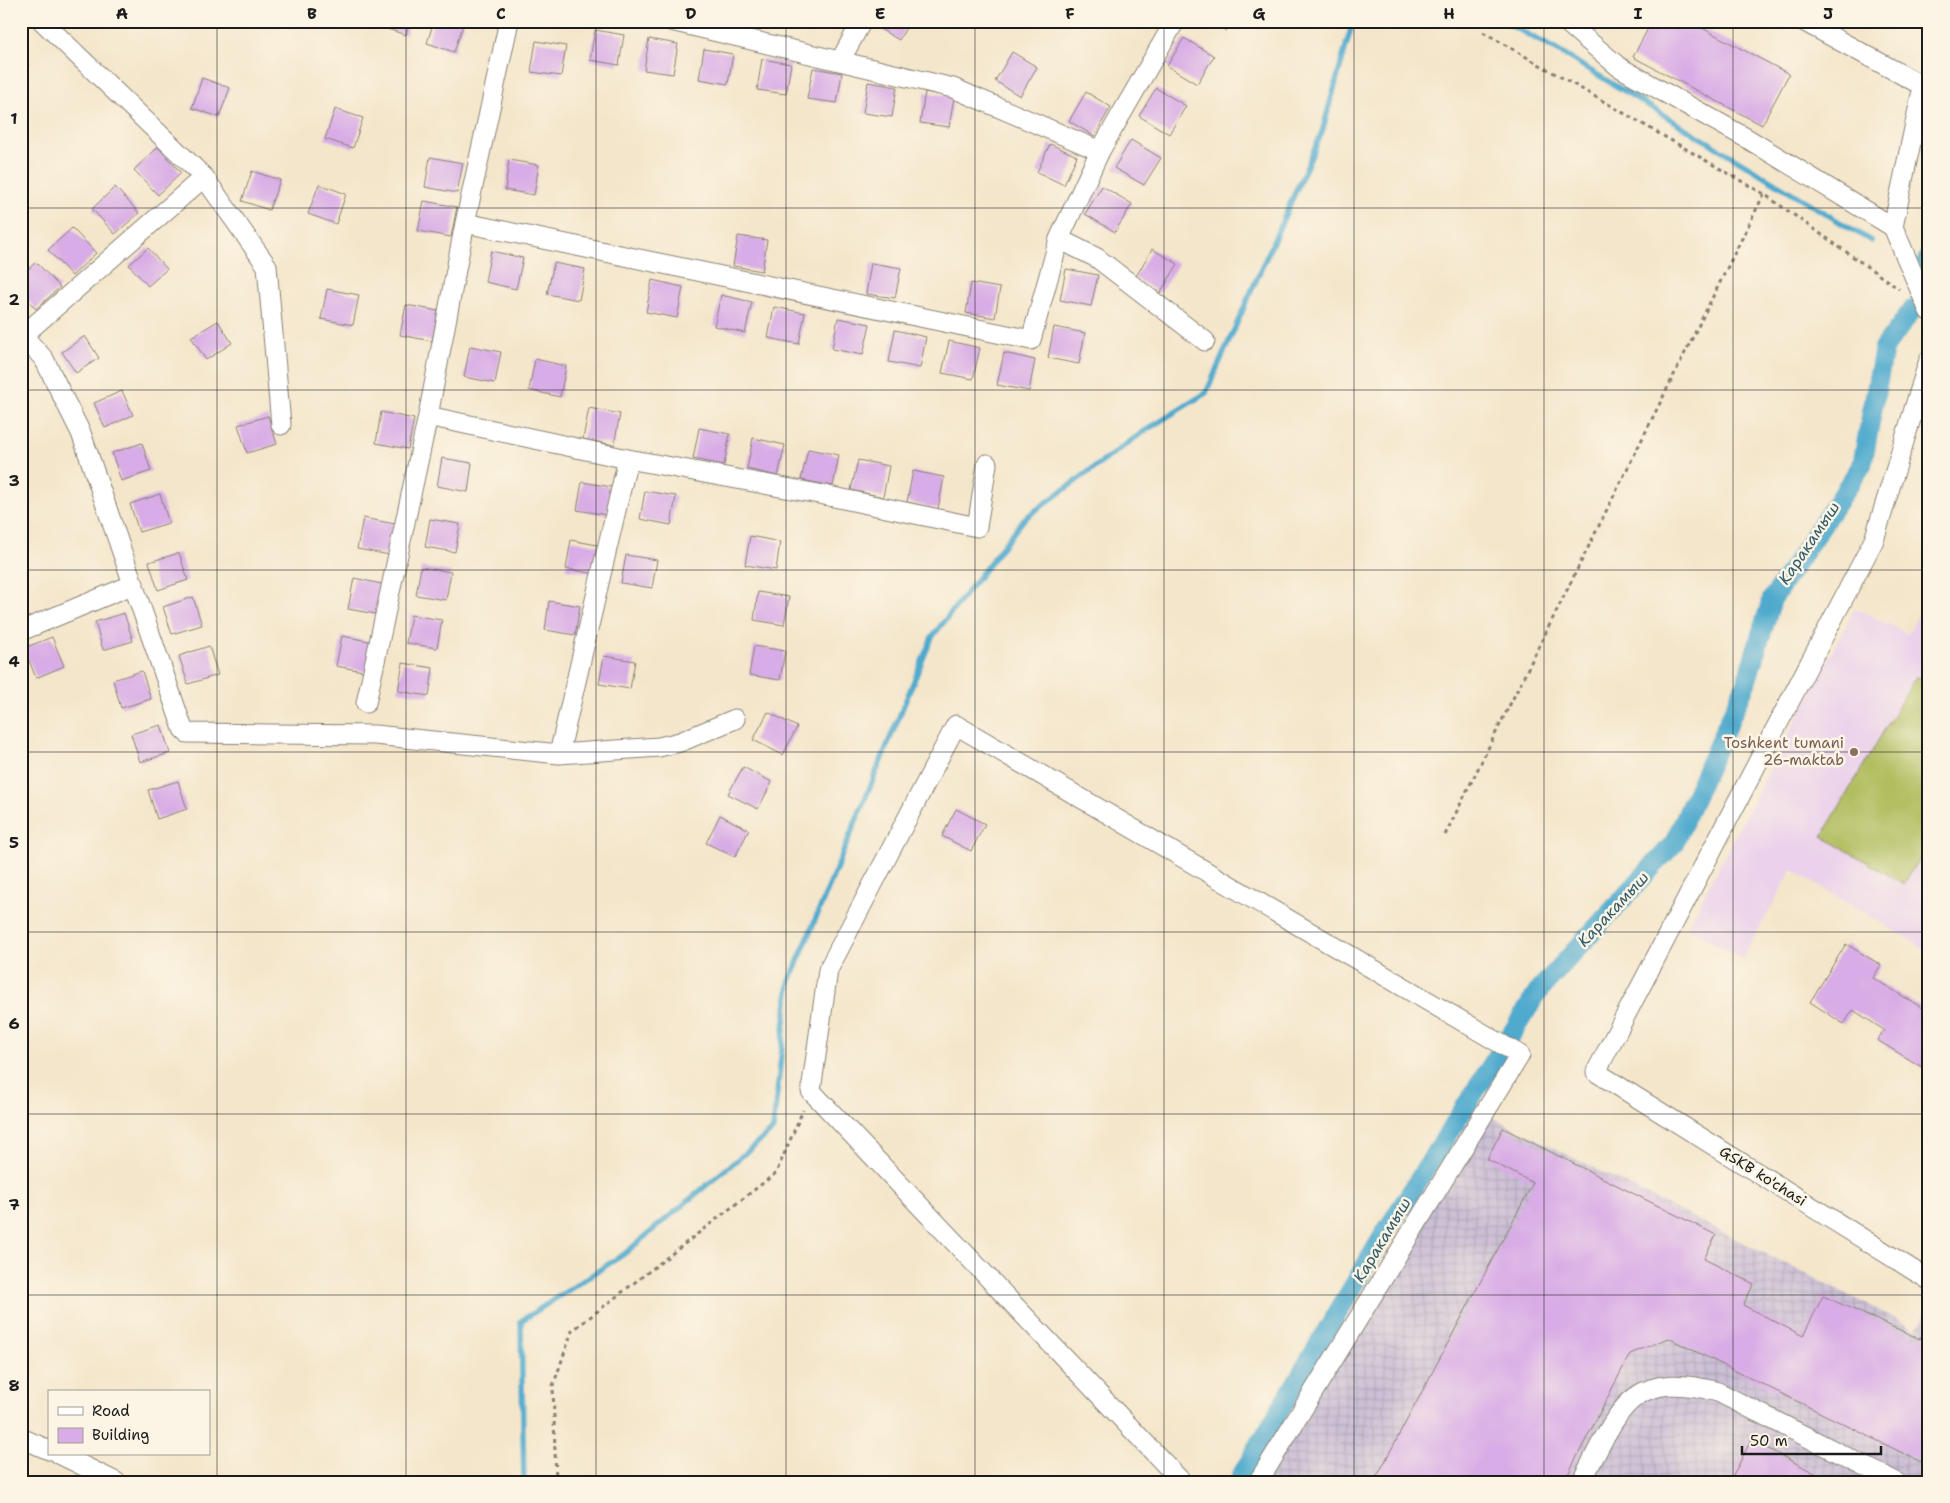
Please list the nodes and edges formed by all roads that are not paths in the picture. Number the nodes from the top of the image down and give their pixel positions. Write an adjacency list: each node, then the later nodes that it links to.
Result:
1 (42, 21): 11 (street)
2 (509, 21): 12 (street)
3 (671, 21): 8 (street)
4 (862, 21): 8 (street)
5 (1175, 21): 10 (street)
6 (1565, 21): 13 (street)
7 (1803, 21): 9 (street)
8 (840, 61): 10 (street)
9 (1926, 81): 13 (street)
10 (1100, 152): 14 (street)
11 (204, 177): 16 (street); 20 (street)
12 (464, 223): 14 (street); 19 (street)
13 (1893, 227): 15 (street)
14 (1059, 239): 17 (street)
15 (1929, 309)
16 (22, 337): 23 (street)
17 (1206, 341)
18 (1929, 360): 28 (street, GSKB ko'chasi)
19 (428, 416): 21 (street); 25 (street)
20 (281, 425)
21 (628, 459): 22 (street); 27 (street)
22 (987, 464)
23 (134, 584): 24 (street); 27 (street)
24 (21, 631)
25 (366, 703)
26 (736, 719): 27 (street)
27 (559, 754)
28 (1929, 1280)
29 (21, 1438): 30 (street)
30 (48, 1450)
31 (63, 1456): 32 (street)
32 (116, 1482)
33 (1182, 1482): 34 (street)
34 (1258, 1482)
35 (1581, 1482): 36 (street)
36 (1896, 1482)

